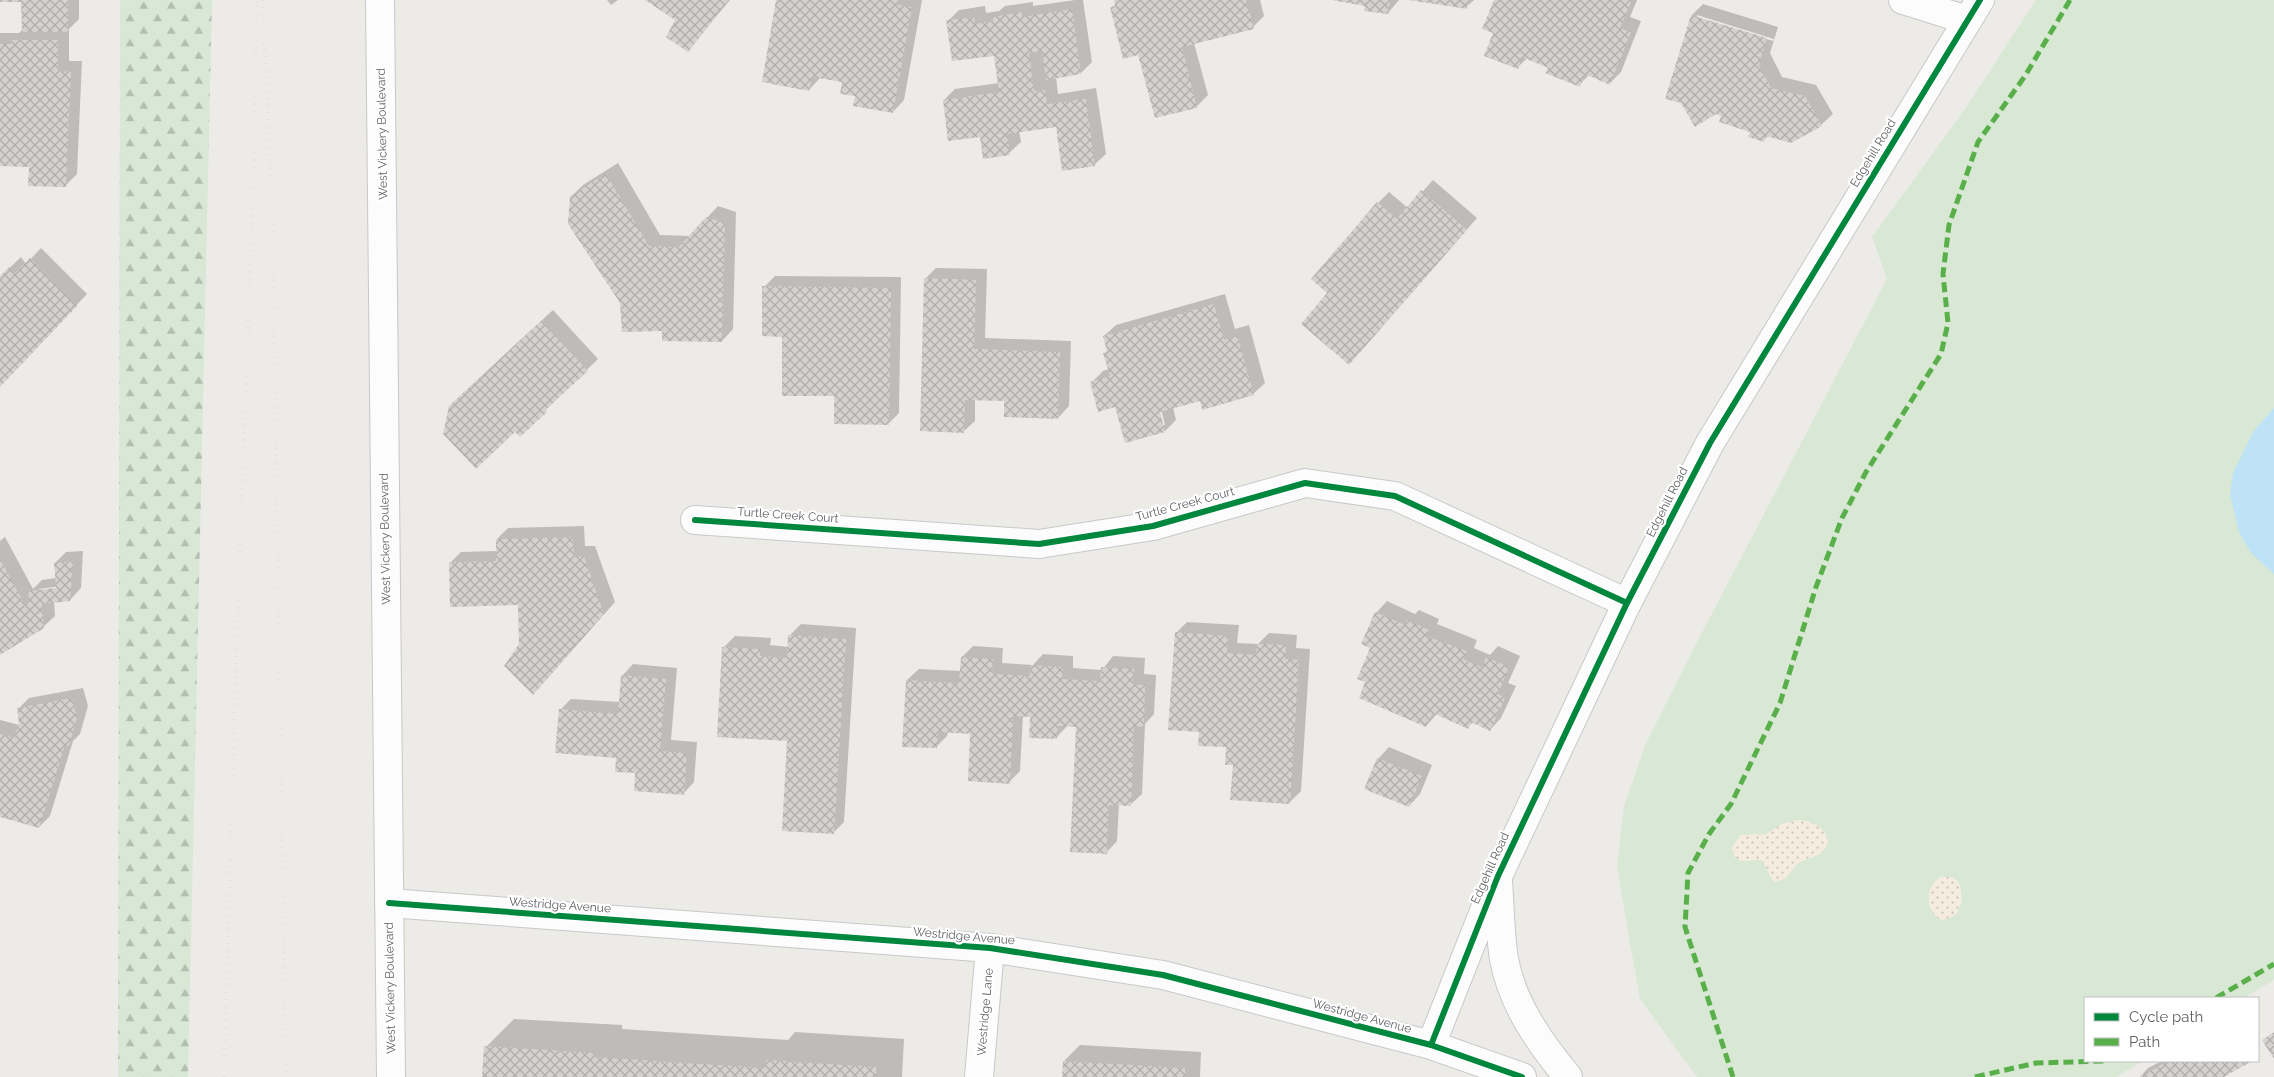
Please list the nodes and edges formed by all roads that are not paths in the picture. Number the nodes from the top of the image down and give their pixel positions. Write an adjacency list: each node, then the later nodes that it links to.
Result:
1 (380, 0): 7 (street, West Vickery Boulevard)
2 (1903, 0): 3 (street)
3 (1974, 10): 5 (street, Edgehill Road)
4 (694, 520): 5 (street, Turtle Creek Court)
5 (1627, 603): 6 (street, Edgehill Road)
6 (1498, 876): 9 (street, Edgehill Road); 13 (street)
7 (389, 904): 8 (street, Westridge Avenue); 10 (street, West Vickery Boulevard)
8 (990, 948): 9 (street, Westridge Avenue); 11 (street, Westridge Lane)
9 (1431, 1045): 12 (street, Westridge Avenue)
10 (391, 1077)
11 (980, 1077)
12 (1522, 1077)
13 (1568, 1077)

